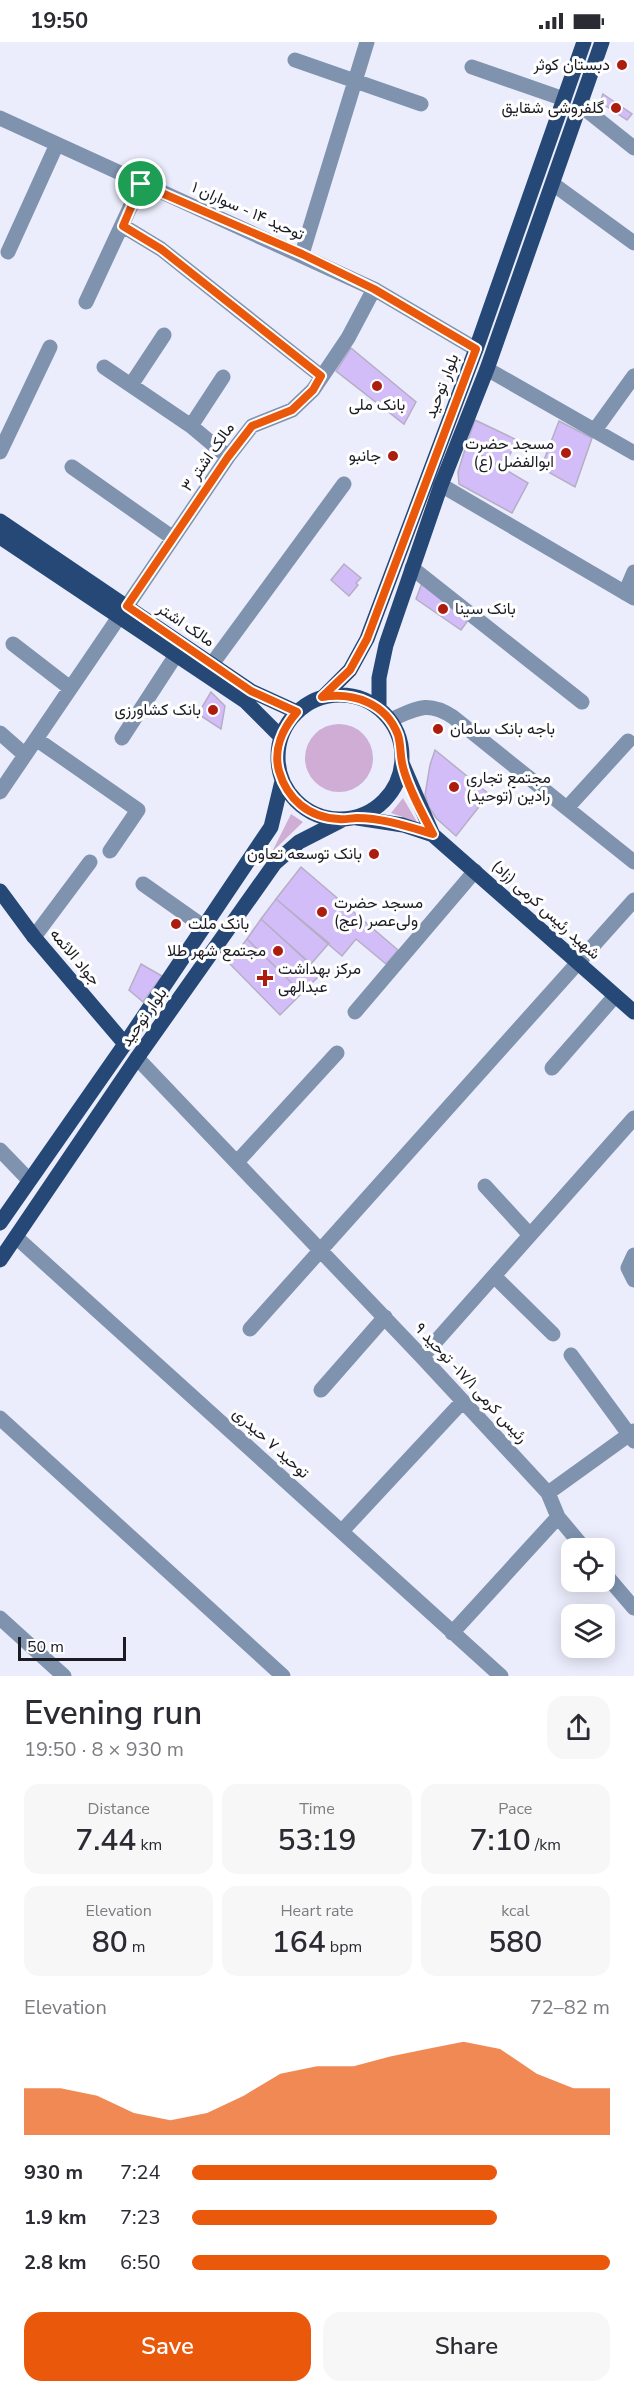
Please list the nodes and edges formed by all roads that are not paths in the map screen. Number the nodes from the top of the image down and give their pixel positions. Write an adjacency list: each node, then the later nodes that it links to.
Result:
1 (367, 42): 6 (street)
2 (584, 42): 7 (main road, بلوار توحید)
3 (602, 42): 9 (main road)
4 (295, 60): 6 (street)
5 (471, 67): 7 (street)
6 (354, 82): 8 (street); 18 (street)
7 (564, 99): 23 (main road, بلوار توحید)
8 (421, 104)
9 (580, 105): 12 (street); 14 (main road)
10 (0, 118): 11 (street, توحید ۱۴ - سواران ۱)
11 (57, 144): 13 (street, توحید ۱۴ - سواران ۱); 17 (street)
12 (634, 148)
13 (141, 184): 15 (street); 18 (street, توحید ۱۴ - سواران ۱)
14 (553, 184): 16 (street); 25 (main road)
15 (123, 226): 20 (street); 26 (street)
16 (634, 243)
17 (8, 252)
18 (302, 254): 19 (street, توحید ۱۴ - سواران ۱)
19 (374, 289): 23 (street, توحید ۱۴ - سواران ۱); 26 (street, مالک اشتر ۳)
20 (86, 302)
21 (164, 335): 29 (street)
22 (50, 347): 32 (street)
23 (476, 349): 49 (main road, بلوار توحید)
24 (104, 367): 29 (street)
25 (487, 369): 31 (street); 37 (main road)
26 (321, 376): 34 (street, مالک اشتر ۳)
27 (634, 376): 31 (street)
28 (223, 377): 30 (street)
29 (131, 385): 30 (street)
30 (191, 426): 34 (street)
31 (595, 430): 33 (street)
32 (0, 452)
33 (634, 453)
34 (228, 457): 40 (street, مالک اشتر ۳)
35 (72, 467): 40 (street)
36 (344, 484): 47 (street)
37 (441, 485): 41 (main road); 43 (street)
38 (0, 521): 44 (main road, مالک اشتر)
39 (0, 537): 44 (main road, مالک اشتر)
40 (173, 538): 44 (street, مالک اشتر ۳)
41 (412, 568): 50 (street); 52 (main road)
42 (634, 572): 43 (street)
43 (630, 595)
44 (123, 611): 46 (main road, مالک اشتر); 47 (main road, مالک اشتر); 48 (street, مالک اشتر ۳)
45 (13, 644): 48 (street)
46 (176, 655): 54 (main road, مالک اشتر); 55 (street)
47 (212, 664): 51 (main road, مالک اشتر)
48 (70, 688): 56 (street, مالک اشتر ۳)
49 (322, 697): 51 (main road); 52 (main road)
50 (582, 702)
51 (297, 712): 54 (main road)
52 (384, 715): 59 (main road); 62 (street)
53 (0, 733): 58 (street)
54 (281, 737): 60 (main road)
55 (122, 738)
56 (36, 739): 58 (street, مالک اشتر ۳); 65 (street)
57 (628, 741): 62 (street)
58 (25, 755): 61 (street, مالک اشتر ۳)
59 (402, 763): 63 (main road); 64 (main road)
60 (282, 781): 63 (main road); 72 (main road, بلوار توحید)
61 (0, 792)
62 (567, 808): 67 (street)
63 (349, 819): 64 (main road); 80 (main road, بلوار توحید)
64 (433, 834): 68 (main road, شهید رئیس کرمی (زاد))
65 (110, 851)
66 (90, 862): 73 (street)
67 (634, 862)
68 (475, 871): 74 (main road, شهید رئیس کرمی (زاد)); 76 (street)
69 (143, 884): 72 (street)
70 (0, 891): 73 (main road, جواد الائمه)
71 (634, 900): 74 (street)
72 (204, 927): 78 (main road, بلوار توحید)
73 (34, 937): 78 (main road, جواد الائمه)
74 (578, 963): 75 (main road, شهید رئیس کرمی (زاد)); 90 (street)
75 (615, 996): 77 (main road, شهید رئیس کرمی (زاد)); 81 (street)
76 (355, 1012)
77 (634, 1012)
78 (125, 1044): 85 (main road, بلوار توحید)
79 (337, 1053): 84 (street)
80 (137, 1058): 84 (street, رئیس کرمی ۱۷/۱- توحید ۹); 89 (main road, بلوار توحید)
81 (552, 1068)
82 (634, 1118): 88 (street)
83 (0, 1150): 85 (street)
84 (237, 1162): 90 (street, رئیس کرمی ۱۷/۱- توحید ۹)
85 (29, 1180): 87 (main road, بلوار توحید)
86 (485, 1186): 88 (street)
87 (0, 1223)
88 (530, 1236): 93 (street)
89 (16, 1238): 92 (main road, بلوار توحید); 106 (street, توحید ۷ حیدری)
90 (321, 1250): 95 (street, رئیس کرمی ۱۷/۱- توحید ۹); 96 (street)
91 (634, 1256): 94 (street)
92 (0, 1260)
93 (494, 1276): 97 (street); 99 (street)
94 (634, 1280)
95 (385, 1317): 99 (street, رئیس کرمی ۱۷/۱- توحید ۹); 100 (street)
96 (250, 1329)
97 (553, 1334)
98 (571, 1355): 103 (street)
99 (422, 1357): 101 (street, رئیس کرمی ۱۷/۱- توحید ۹)
100 (321, 1390)
101 (463, 1401): 104 (street, رئیس کرمی ۱۷/۱- توحید ۹); 106 (street)
102 (0, 1418): 113 (street)
103 (632, 1436): 104 (street)
104 (548, 1493): 105 (street, رئیس کرمی ۱۷/۱- توحید ۹)
105 (558, 1517): 107 (street, رئیس کرمی ۱۷/۱- توحید ۹); 111 (street)
106 (342, 1531): 111 (street, توحید ۷ حیدری)
107 (576, 1538)
108 (615, 1586): 109 (street)
109 (634, 1608)
110 (0, 1618): 112 (street)
111 (452, 1633): 114 (street, توحید ۷ حیدری)
112 (64, 1676)
113 (283, 1676)
114 (501, 1676)

